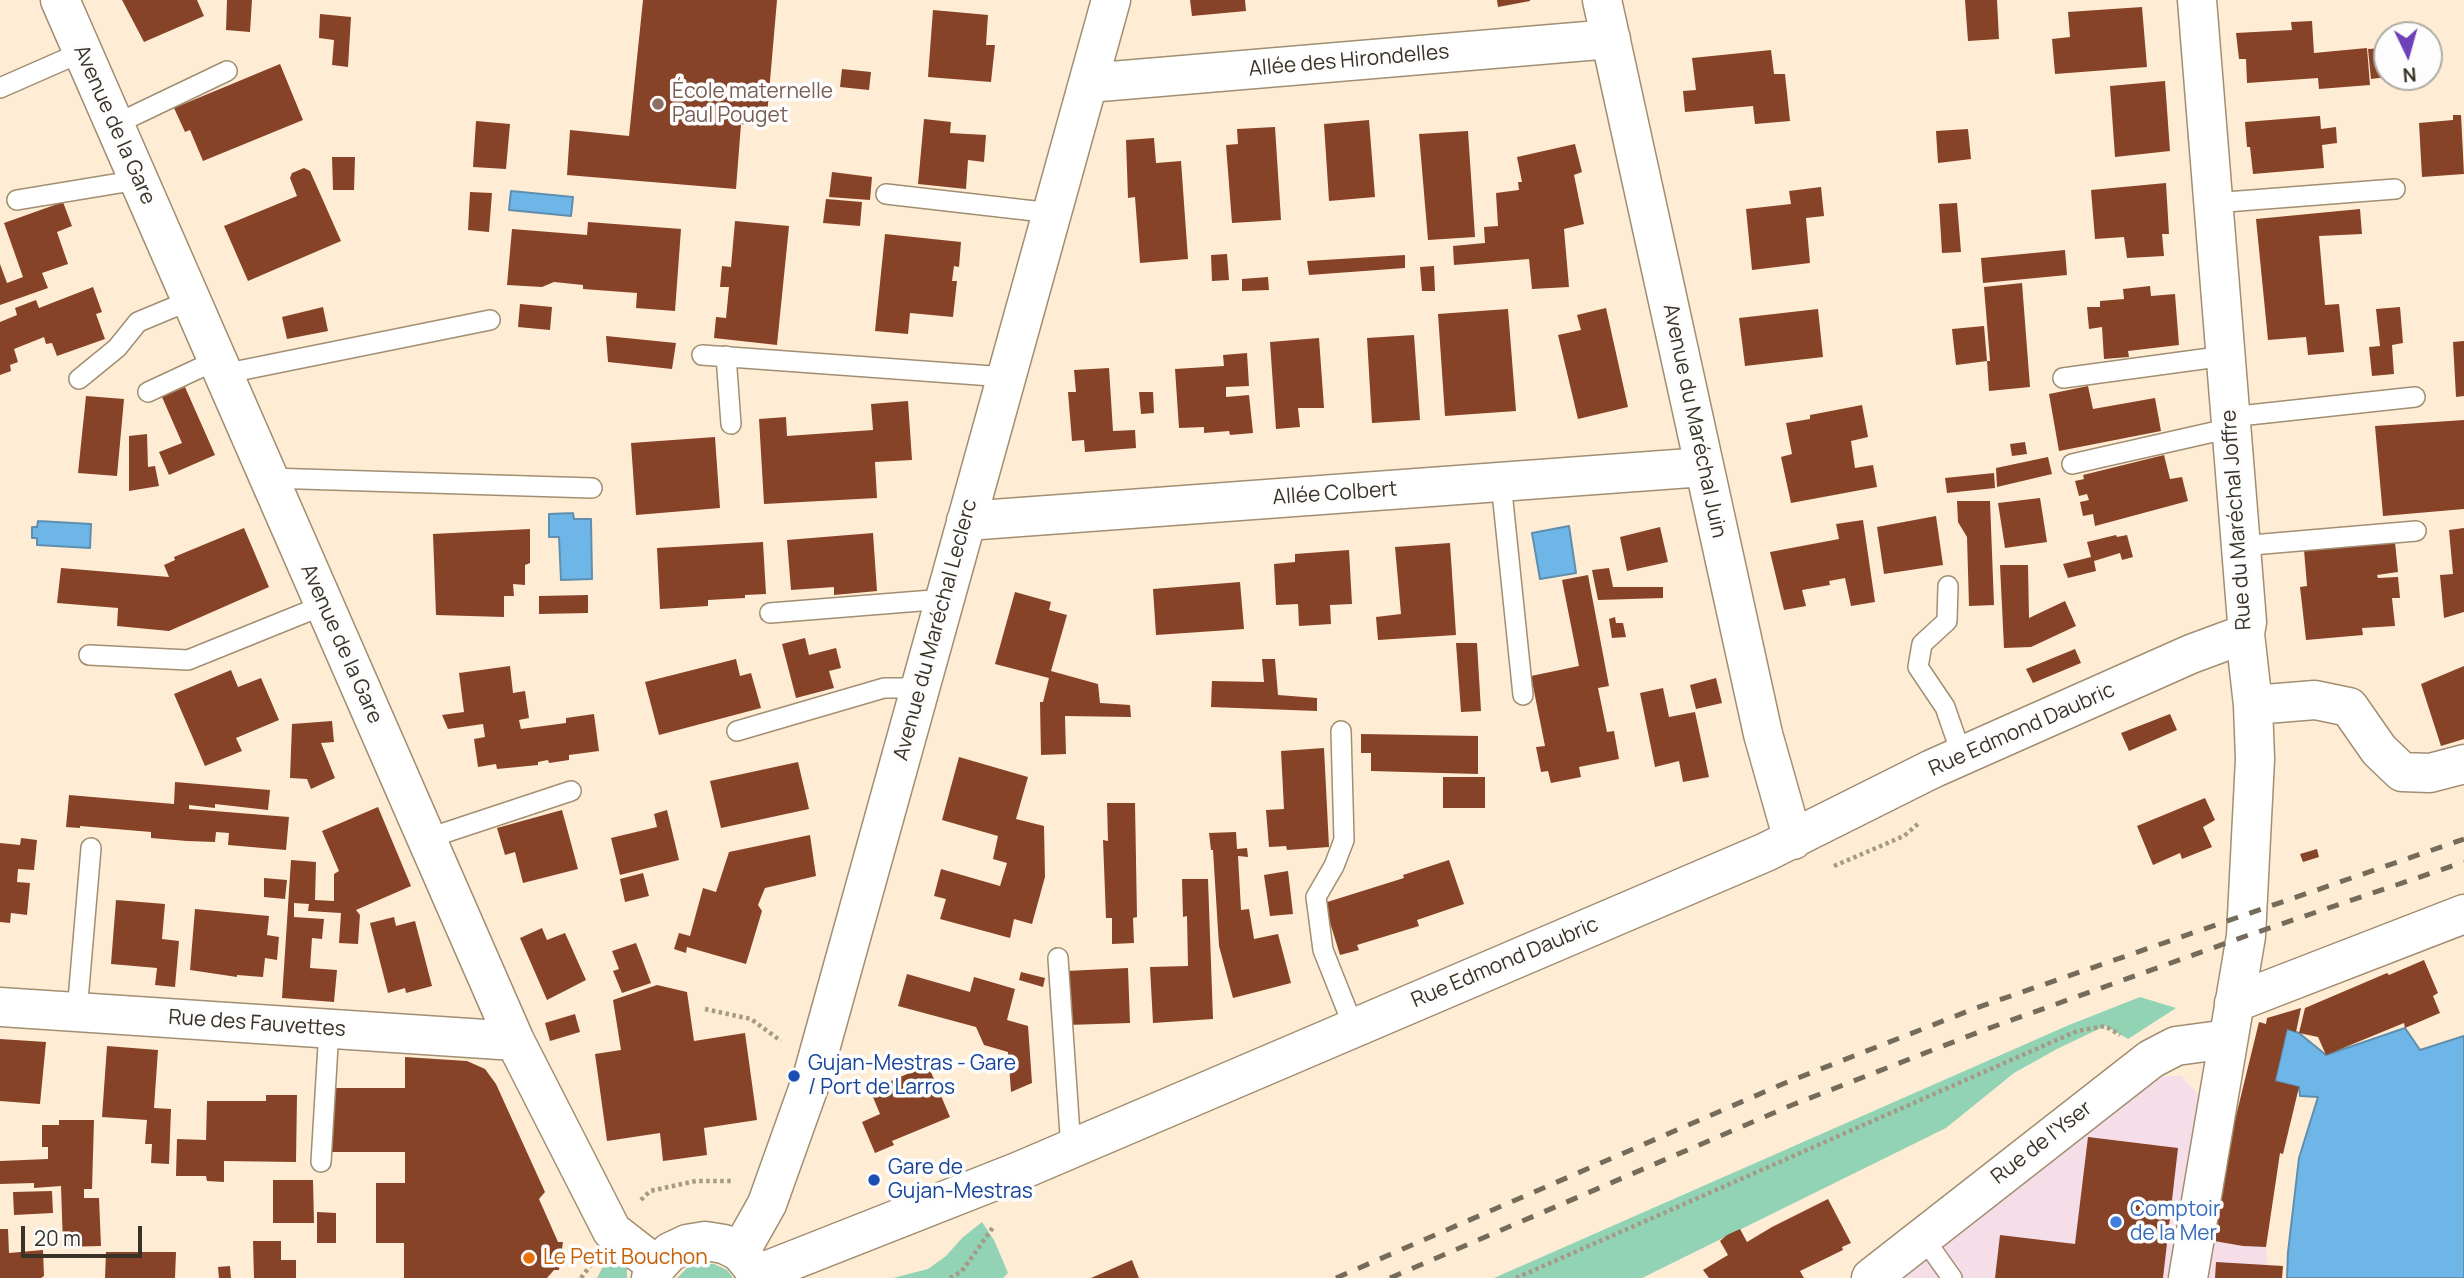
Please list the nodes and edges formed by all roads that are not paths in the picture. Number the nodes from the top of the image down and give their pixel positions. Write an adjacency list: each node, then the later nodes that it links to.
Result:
1 (60, 0): 6 (street, Avenue de la Gare)
2 (1111, 0): 8 (street, Avenue du Maréchal Leclerc)
3 (1602, 0): 5 (street, Avenue du Maréchal Juin)
4 (2197, 0): 15 (street, Rue du Maréchal Joffre)
5 (1611, 39): 8 (street, Allée des Hirondelles); 31 (street, Avenue du Maréchal Juin)
6 (82, 52): 9 (lane); 10 (street, Avenue de la Gare)
7 (227, 71): 10 (lane)
8 (1088, 83): 16 (street, Avenue du Maréchal Leclerc)
9 (0, 88)
10 (114, 125): 11 (street, Avenue de la Gare)
11 (138, 180): 14 (lane); 17 (street, Avenue de la Gare)
12 (2395, 189): 15 (lane)
13 (886, 194): 16 (lane)
14 (17, 200)
15 (2213, 203): 21 (street, Rue du Maréchal Joffre)
16 (1052, 213): 23 (street, Avenue du Maréchal Leclerc)
17 (191, 300): 22 (street, Avenue de la Gare); 25 (lane)
18 (490, 320): 22 (lane)
19 (702, 355): 20 (lane)
20 (726, 356): 23 (lane); 29 (lane)
21 (2225, 356): 24 (lane); 28 (street, Rue du Maréchal Joffre)
22 (220, 367): 26 (lane); 32 (street, Avenue de la Gare)
23 (1006, 377): 35 (street, Avenue du Maréchal Leclerc)
24 (2063, 378)
25 (79, 379)
26 (148, 392)
27 (2415, 397): 28 (lane)
28 (2230, 422): 30 (lane); 37 (street, Rue du Maréchal Joffre)
29 (730, 424)
30 (2072, 464)
31 (1704, 467): 33 (street, Allée Colbert); 53 (street, Avenue du Maréchal Juin)
32 (269, 478): 34 (lane); 40 (street, Avenue de la Gare)
33 (1502, 482): 35 (street, Allée Colbert); 45 (lane)
34 (592, 488)
35 (966, 521): 39 (street, Avenue du Maréchal Leclerc)
36 (2416, 531): 37 (lane)
37 (2240, 546): 42 (street, Rue du Maréchal Joffre)
38 (1948, 586): 49 (lane)
39 (945, 599): 41 (lane); 44 (street, Avenue du Maréchal Leclerc)
40 (324, 605): 43 (lane); 52 (street, Avenue de la Gare)
41 (769, 613)
42 (2245, 634): 46 (street, Rue du Maréchal Joffre); 49 (street, Rue Edmond Daubric)
43 (89, 655)
44 (920, 688): 47 (lane); 66 (street, Avenue du Maréchal Leclerc)
45 (1522, 695)
46 (2253, 705): 50 (street); 59 (street, Rue du Maréchal Joffre)
47 (737, 731)
48 (1341, 731): 60 (lane)
49 (1962, 756): 53 (street, Rue Edmond Daubric)
50 (2464, 764)
51 (571, 791): 52 (lane)
52 (426, 839): 62 (street, Avenue de la Gare)
53 (1793, 840): 60 (street, Rue Edmond Daubric)
54 (91, 848): 58 (lane)
55 (2464, 914): 59 (street, Rue de l'Yser)
56 (1058, 958): 63 (lane)
57 (0, 1007): 58 (street, Rue des Fauvettes)
58 (77, 1012): 61 (street, Rue des Fauvettes)
59 (2231, 1021): 65 (street, Rue de l'Yser); 70 (street, Rue du Maréchal Joffre)
60 (1354, 1028): 63 (street, Rue Edmond Daubric)
61 (329, 1029): 62 (street, Rue des Fauvettes); 64 (lane)
62 (515, 1041): 67 (street, Avenue de la Gare)
63 (1071, 1149): 66 (street, Rue Edmond Daubric)
64 (321, 1162)
65 (1923, 1237): 68 (street, Rue de l'Yser); 69 (lane)
66 (752, 1268): 67 (street)
67 (654, 1272)
68 (1871, 1278)
69 (1952, 1278)
70 (2188, 1278)

